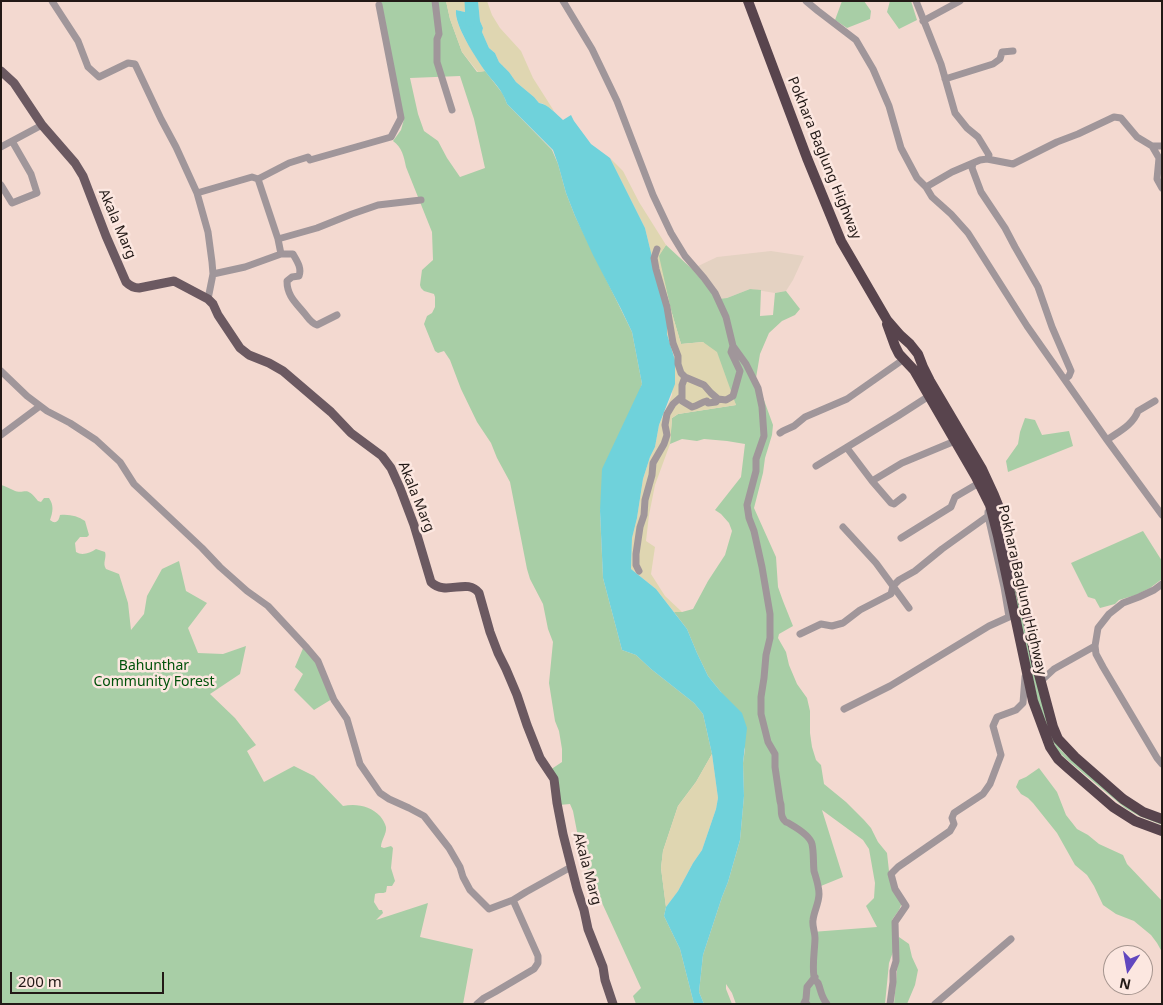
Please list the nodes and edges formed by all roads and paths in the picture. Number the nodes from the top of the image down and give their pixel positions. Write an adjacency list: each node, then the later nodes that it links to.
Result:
1 (52, 1): 25 (street)
2 (435, 1): 13 (street)
3 (563, 1): 34 (street)
4 (748, 1): 33 (highway, Pokhara Baglung Highway)
5 (806, 1): 23 (street)
6 (916, 1): 9 (street)
7 (960, 1): 9 (street)
8 (379, 5): 21 (street)
9 (923, 21): 12 (street)
10 (1013, 51): 12 (street)
11 (1, 71): 14 (main road, Akala Marg)
12 (946, 79): 19 (street)
13 (452, 110)
14 (42, 125): 15 (street); 31 (main road, Akala Marg)
15 (12, 141): 18 (street); 22 (street)
16 (1152, 146): 17 (street); 19 (street); 24 (street)
17 (1162, 146)
18 (1, 147)
19 (987, 159): 20 (street)
20 (973, 163): 23 (street); 38 (street)
21 (258, 179): 25 (street); 27 (street)
22 (1, 185)
23 (926, 187): 38 (street)
24 (1162, 188)
25 (197, 193): 30 (street)
26 (421, 200): 27 (street)
27 (278, 239): 29 (street)
28 (657, 249): 37 (street)
29 (281, 254): 30 (street); 32 (street)
30 (213, 274): 31 (street)
31 (208, 299): 69 (main road, Akala Marg)
32 (337, 315)
33 (887, 320): 35 (highway, Pokhara Baglung Highway); 64 (highway, Pokhara Baglung Highway)
34 (733, 346): 41 (street); 72 (street)
35 (904, 359): 40 (highway, Pokhara Baglung Highway); 44 (street)
36 (1, 371): 43 (street)
37 (685, 377): 39 (street); 41 (street)
38 (1065, 380): 46 (street)
39 (682, 396): 41 (street); 57 (street)
40 (929, 396): 47 (highway, Pokhara Baglung Highway); 48 (street)
41 (718, 399)
42 (1155, 401): 46 (street)
43 (40, 406): 45 (street); 70 (street)
44 (780, 433)
45 (1, 435)
46 (1107, 440): 54 (street)
47 (955, 441): 50 (street); 51 (highway, Pokhara Baglung Highway)
48 (847, 448): 49 (street); 50 (street)
49 (816, 466)
50 (872, 481): 52 (street)
51 (980, 483): 53 (highway, Pokhara Baglung Highway); 56 (street)
52 (903, 497)
53 (989, 510): 58 (street); 63 (highway, Pokhara Baglung Highway); 65 (street)
54 (1162, 515)
55 (844, 527): 58 (street)
56 (901, 538)
57 (639, 571)
58 (894, 586): 60 (street); 61 (street)
59 (1160, 586): 62 (street)
60 (909, 608)
61 (800, 634)
62 (1095, 646): 64 (street); 66 (street)
63 (1025, 662): 68 (highway, Pokhara Baglung Highway); 77 (street)
64 (1040, 681): 67 (highway, Pokhara Baglung Highway)
65 (844, 709)
66 (1162, 764)
67 (1162, 819)
68 (1162, 831)
69 (571, 867): 70 (street); 73 (main road, Akala Marg)
70 (513, 900): 74 (street)
71 (1011, 939): 78 (street)
72 (815, 977): 75 (street); 76 (street)
73 (612, 1001)
74 (477, 1004)
75 (807, 1004)
76 (827, 1004)
77 (890, 1004)
78 (935, 1004)

